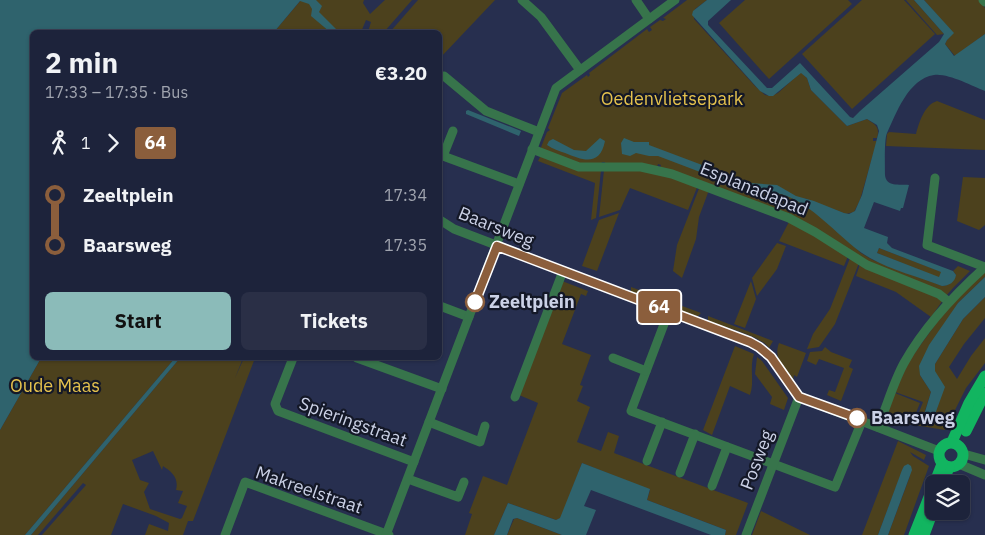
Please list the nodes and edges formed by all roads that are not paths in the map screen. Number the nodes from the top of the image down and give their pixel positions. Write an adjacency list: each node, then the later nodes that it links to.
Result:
1 (522, 0): 5 (street)
2 (636, 0): 4 (street)
3 (674, 0): 4 (street)
4 (649, 19): 5 (street)
5 (580, 70): 8 (street)
6 (444, 76): 8 (street)
7 (453, 131): 11 (street)
8 (539, 132): 9 (street)
9 (532, 150): 11 (street); 16 (street, Esplanadapad)
10 (935, 178): 14 (street)
11 (519, 184): 13 (street)
12 (442, 221): 13 (street, Baarsweg)
13 (497, 246): 15 (street, Baarsweg); 19 (street)
14 (985, 267): 16 (street)
15 (563, 271): 18 (street, Baarsweg); 27 (street)
16 (949, 302): 33 (street)
17 (442, 307): 19 (street)
18 (669, 311): 23 (street); 28 (street, Baarsweg)
19 (469, 317): 25 (street)
20 (613, 358): 23 (street)
21 (291, 360): 40 (street, Spieringstraat)
22 (363, 360): 25 (street)
23 (646, 371): 31 (street)
24 (985, 376): 37 (main road)
25 (442, 389): 30 (street)
26 (985, 393): 37 (main road)
27 (515, 397)
28 (799, 397): 29 (street); 41 (street, Posweg)
29 (862, 421): 33 (street); 41 (street)
30 (429, 422): 32 (street); 40 (street)
31 (662, 422): 34 (street); 39 (street)
32 (485, 426)
33 (878, 427): 36 (street)
34 (694, 434): 35 (street); 42 (street)
35 (727, 447): 41 (street); 47 (street)
36 (939, 451): 37 (main road)
37 (954, 456): 38 (street); 43 (main road); 44 (street); 52 (main road)
38 (985, 460)
39 (646, 461)
40 (414, 462): 45 (street)
41 (773, 464): 51 (street, Posweg)
42 (680, 473)
43 (947, 475)
44 (985, 475)
45 (408, 479): 46 (street); 50 (street)
46 (464, 482)
47 (712, 486)
48 (930, 520): 53 (main road)
49 (225, 535): 50 (street, Makreelstraat)
50 (387, 535)
51 (746, 535)
52 (914, 535)
53 (924, 535)

